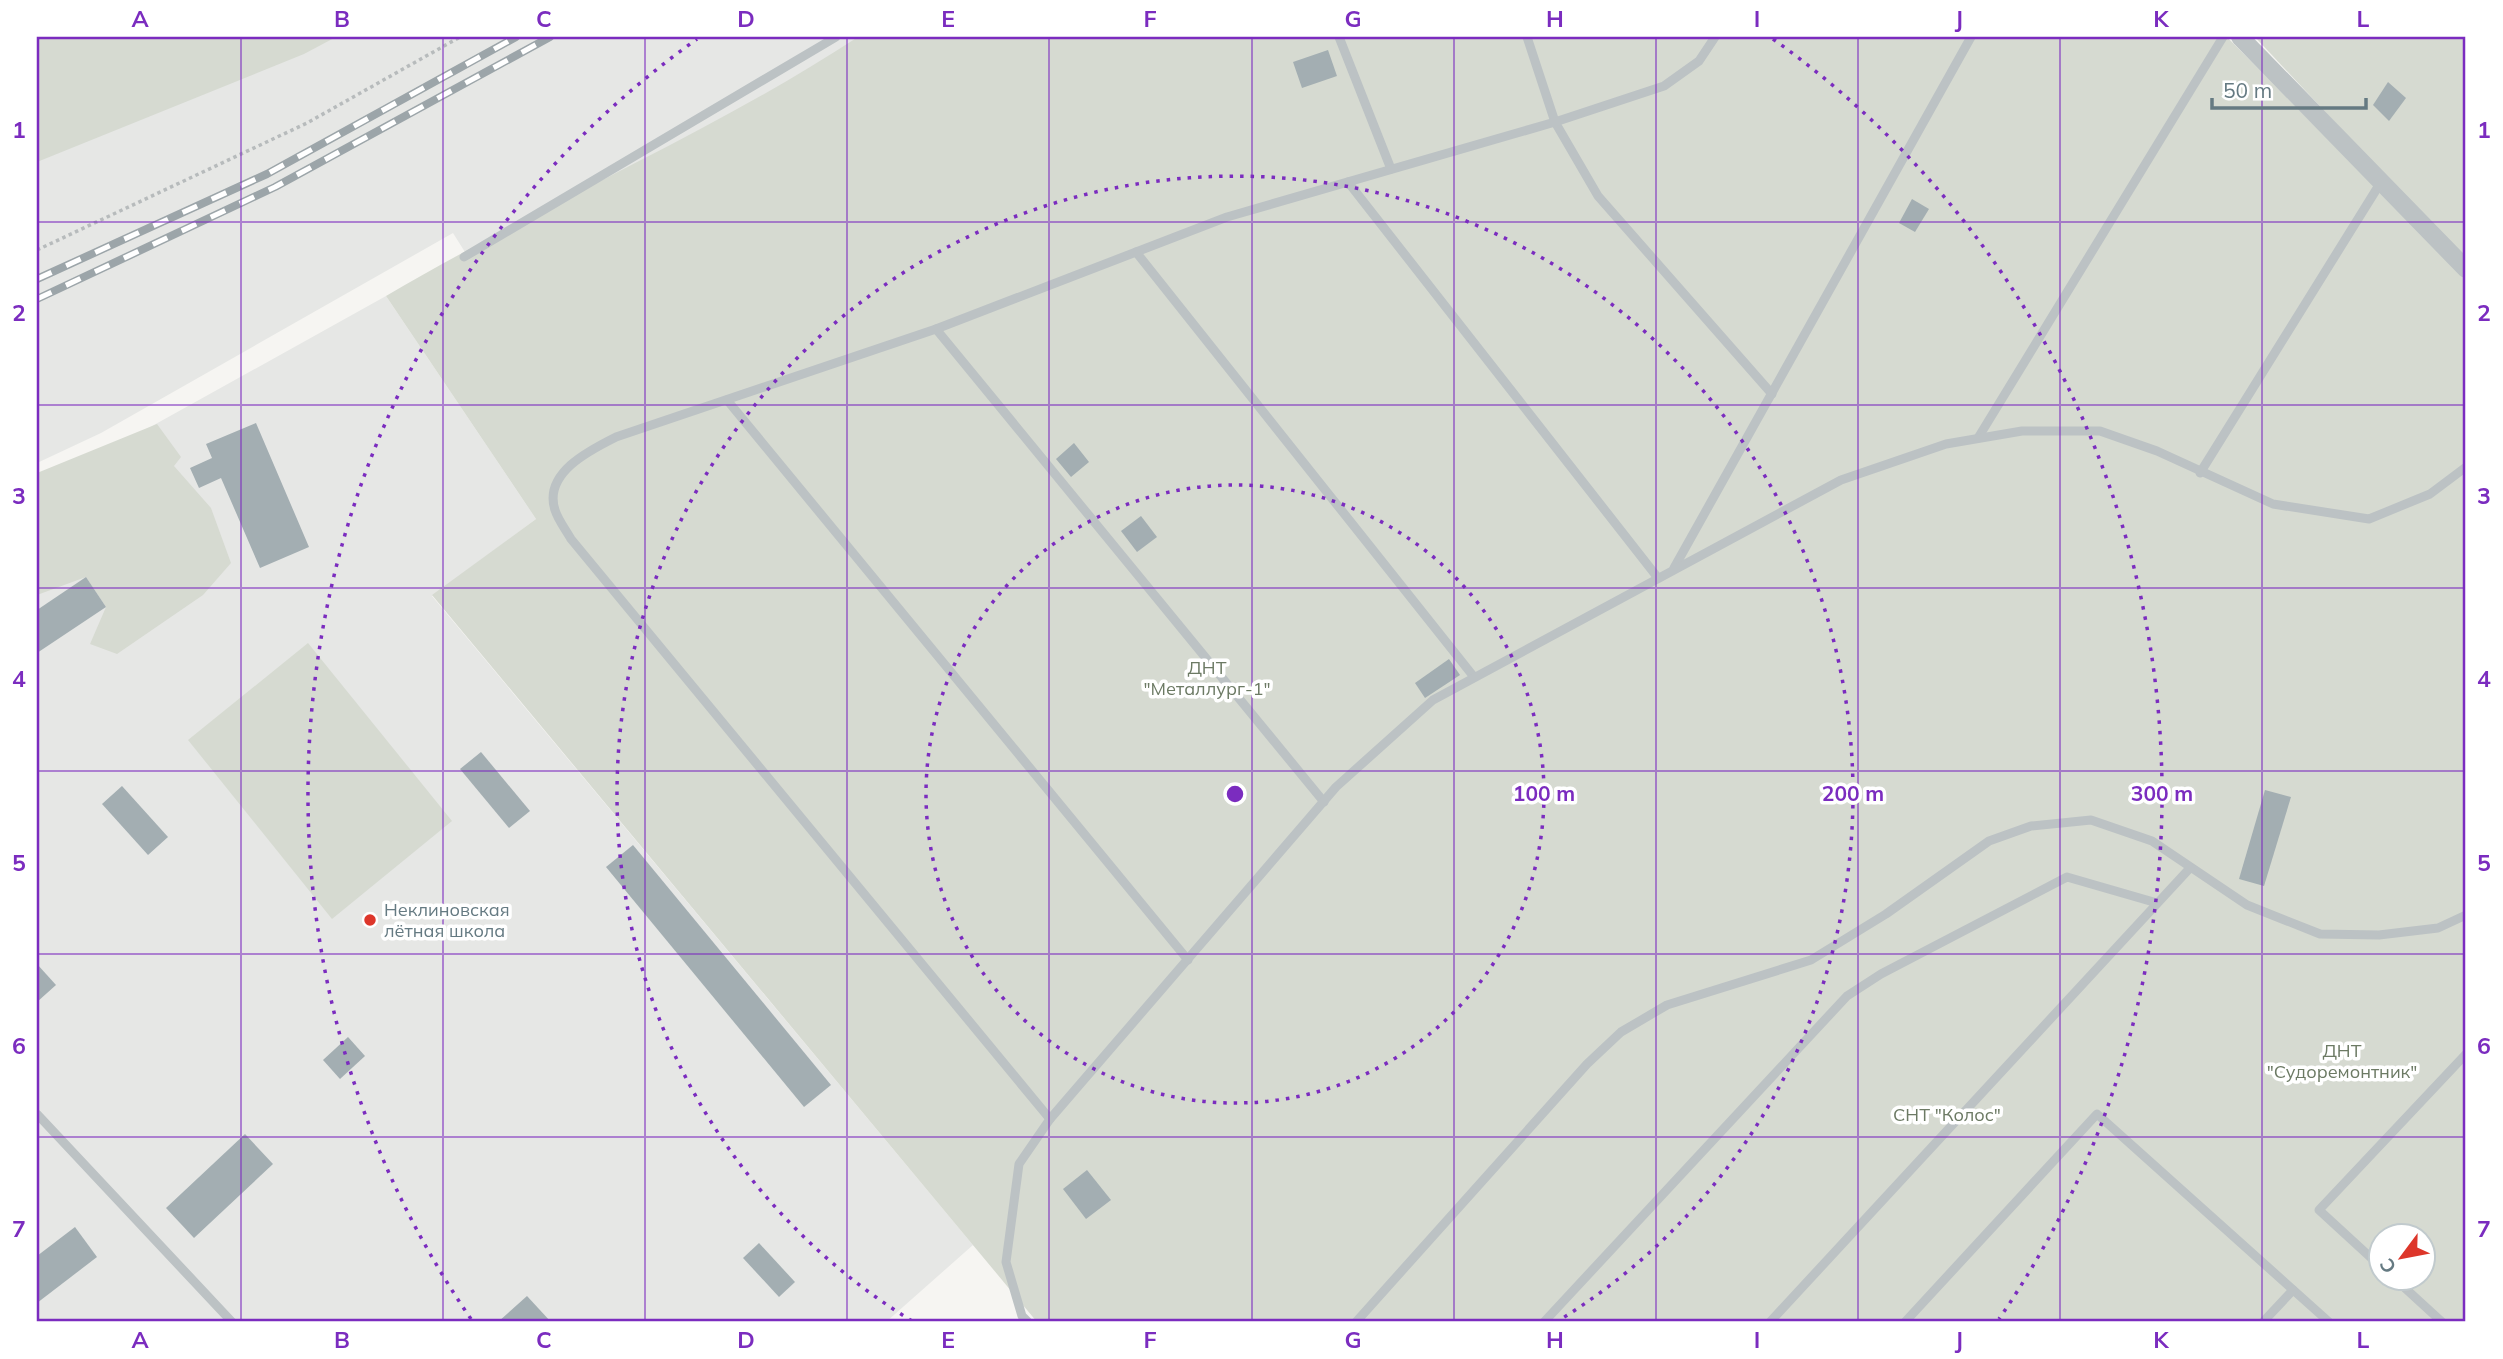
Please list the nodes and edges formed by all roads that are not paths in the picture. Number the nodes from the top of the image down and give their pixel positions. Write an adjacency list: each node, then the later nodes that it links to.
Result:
1 (836, 37): 13 (lane)
2 (1339, 37): 9 (lane)
3 (1527, 37): 8 (lane)
4 (1715, 37): 8 (lane)
5 (1970, 37): 16 (lane)
6 (2223, 37): 18 (lane)
7 (2240, 37): 11 (street)
8 (1555, 122): 9 (lane); 16 (lane)
9 (1391, 169): 10 (lane)
10 (1348, 182): 12 (lane); 22 (lane)
11 (2381, 182): 14 (street); 20 (lane)
12 (1136, 252): 15 (lane); 23 (lane)
13 (464, 257)
14 (2466, 270)
15 (936, 329): 17 (lane); 24 (lane)
16 (1772, 394): 21 (lane)
17 (727, 400): 28 (lane); 31 (lane)
18 (1978, 439): 20 (lane); 21 (lane)
19 (2466, 467): 20 (lane)
20 (2200, 473)
21 (1673, 570): 22 (lane)
22 (1658, 578): 23 (lane)
23 (1474, 677): 24 (lane)
24 (1324, 802): 28 (lane)
25 (2190, 868): 26 (lane); 27 (lane); 37 (lane)
26 (2157, 903): 38 (lane); 39 (lane)
27 (2466, 915)
28 (1188, 960): 31 (lane)
29 (2466, 1054): 32 (lane)
30 (37, 1114): 35 (lane)
31 (1050, 1119): 36 (lane)
32 (2366, 1252)
33 (2293, 1290): 40 (lane); 41 (lane); 42 (lane)
34 (2409, 1292): 43 (lane)
35 (232, 1322)
36 (1028, 1322)
37 (1356, 1322)
38 (1544, 1322)
39 (1770, 1322)
40 (1905, 1322)
41 (2263, 1322)
42 (2329, 1322)
43 (2442, 1322)

